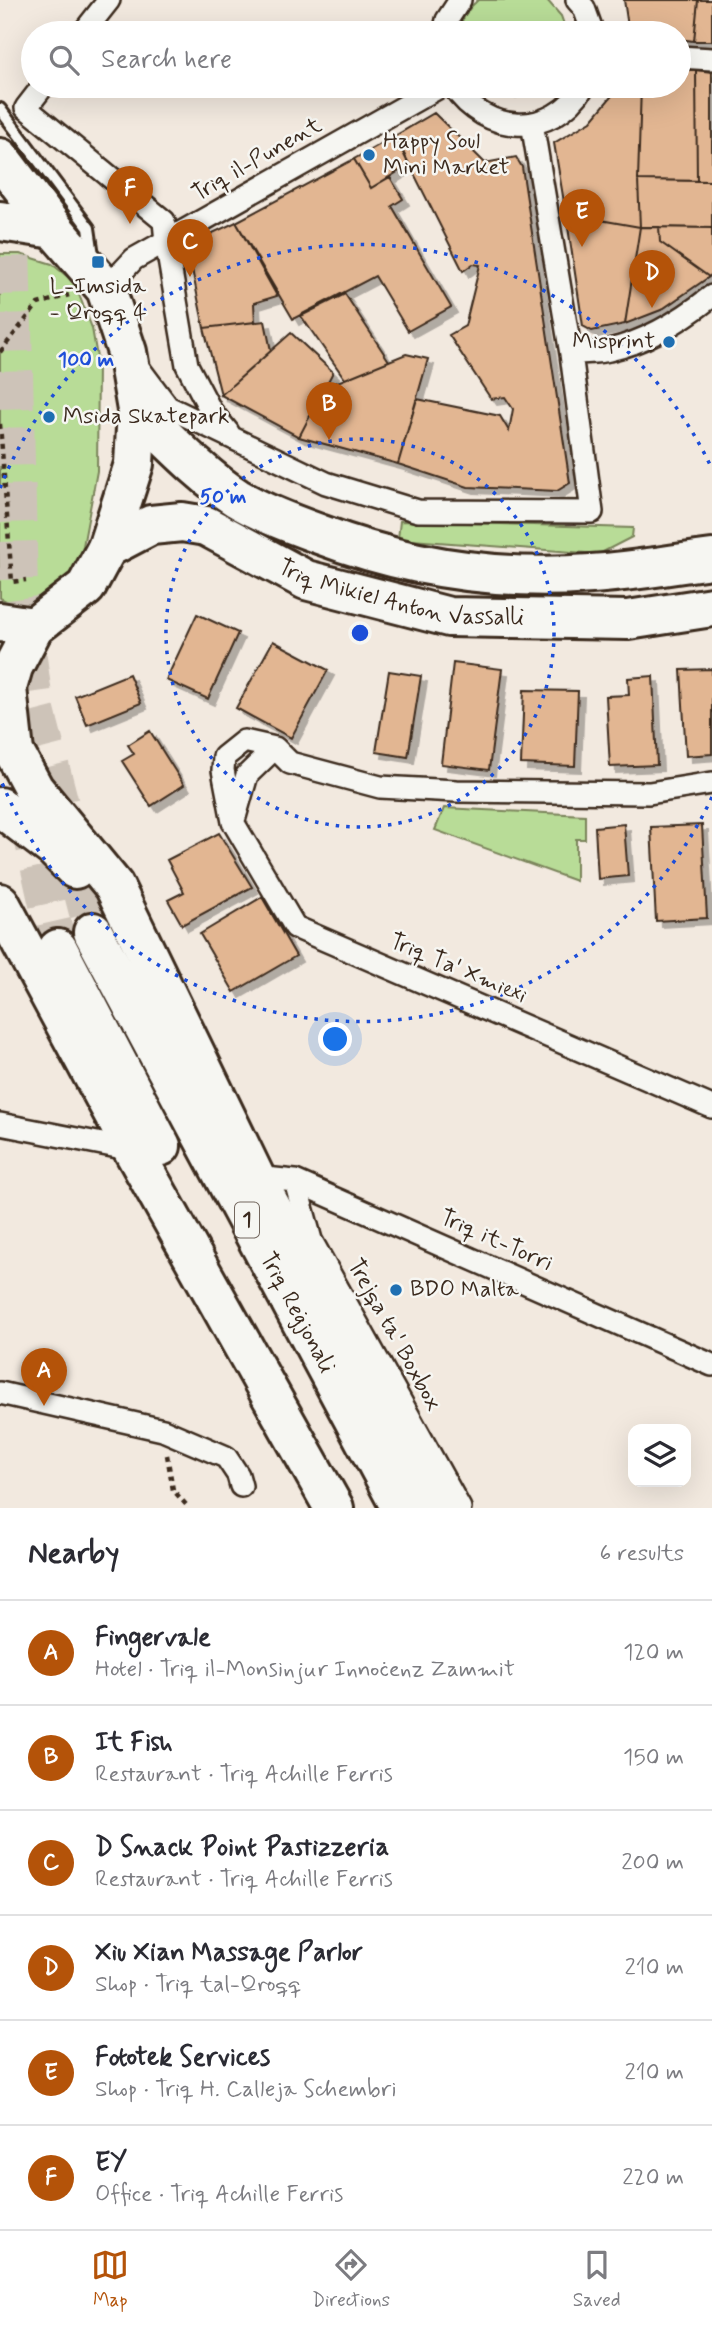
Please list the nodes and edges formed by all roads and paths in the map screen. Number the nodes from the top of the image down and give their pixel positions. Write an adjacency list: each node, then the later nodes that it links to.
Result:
1 (109, 0): 4 (street)
2 (577, 0): 6 (street)
3 (457, 1): 5 (street)
4 (92, 21)
5 (447, 21)
6 (589, 21)
7 (691, 58): 8 (street)
8 (712, 59)
9 (34, 98): 18 (street)
10 (420, 98): 18 (street, Triq il-Punent)
11 (461, 98): 14 (street)
12 (576, 98): 14 (street)
13 (0, 109): 19 (lane)
14 (532, 123): 23 (street)
15 (0, 158): 17 (highway)
16 (0, 221): 17 (highway)
17 (54, 229): 19 (highway)
18 (166, 242): 19 (street, Triq il-Punent); 26 (street)
19 (94, 287): 21 (path); 22 (highway)
20 (712, 296): 23 (street)
21 (0, 352)
22 (127, 352): 24 (highway); 26 (street)
23 (571, 354): 26 (street)
24 (137, 410): 27 (highway); 28 (highway, Triq Mikiel Anton Vassalli)
25 (0, 424): 29 (path)
26 (233, 439)
27 (107, 548): 30 (highway, Triq Mikiel Anton Vassalli); 31 (highway)
28 (712, 559)
29 (26, 580)
30 (712, 607)
31 (17, 625): 37 (highway)
32 (275, 748): 33 (street, Triq Ta' Xmiexi); 35 (street); 35 (street, Triq Ta' Xmiexi)
33 (712, 783)
34 (0, 807): 37 (highway)
35 (233, 822): 40 (street, Triq Ta' Xmiexi)
36 (0, 903): 42 (highway)
37 (135, 931): 43 (highway)
38 (93, 932): 52 (highway, Triq Reġjonali / 1)
39 (58, 949): 51 (highway, Triq Reġjonali / 1)
40 (712, 1107)
41 (0, 1124): 42 (street)
42 (133, 1150): 50 (highway)
43 (255, 1177): 44 (street, Triq it-Torri); 53 (highway)
44 (295, 1181): 45 (street, Triq it-Torri); 54 (street, Trejqa ta' Boxbox)
45 (707, 1356)
46 (0, 1392): 47 (street)
47 (163, 1430): 48 (street); 49 (path)
48 (241, 1486)
49 (189, 1508)
50 (334, 1508)
51 (349, 1508)
52 (401, 1508)
53 (433, 1508)
54 (460, 1508)

